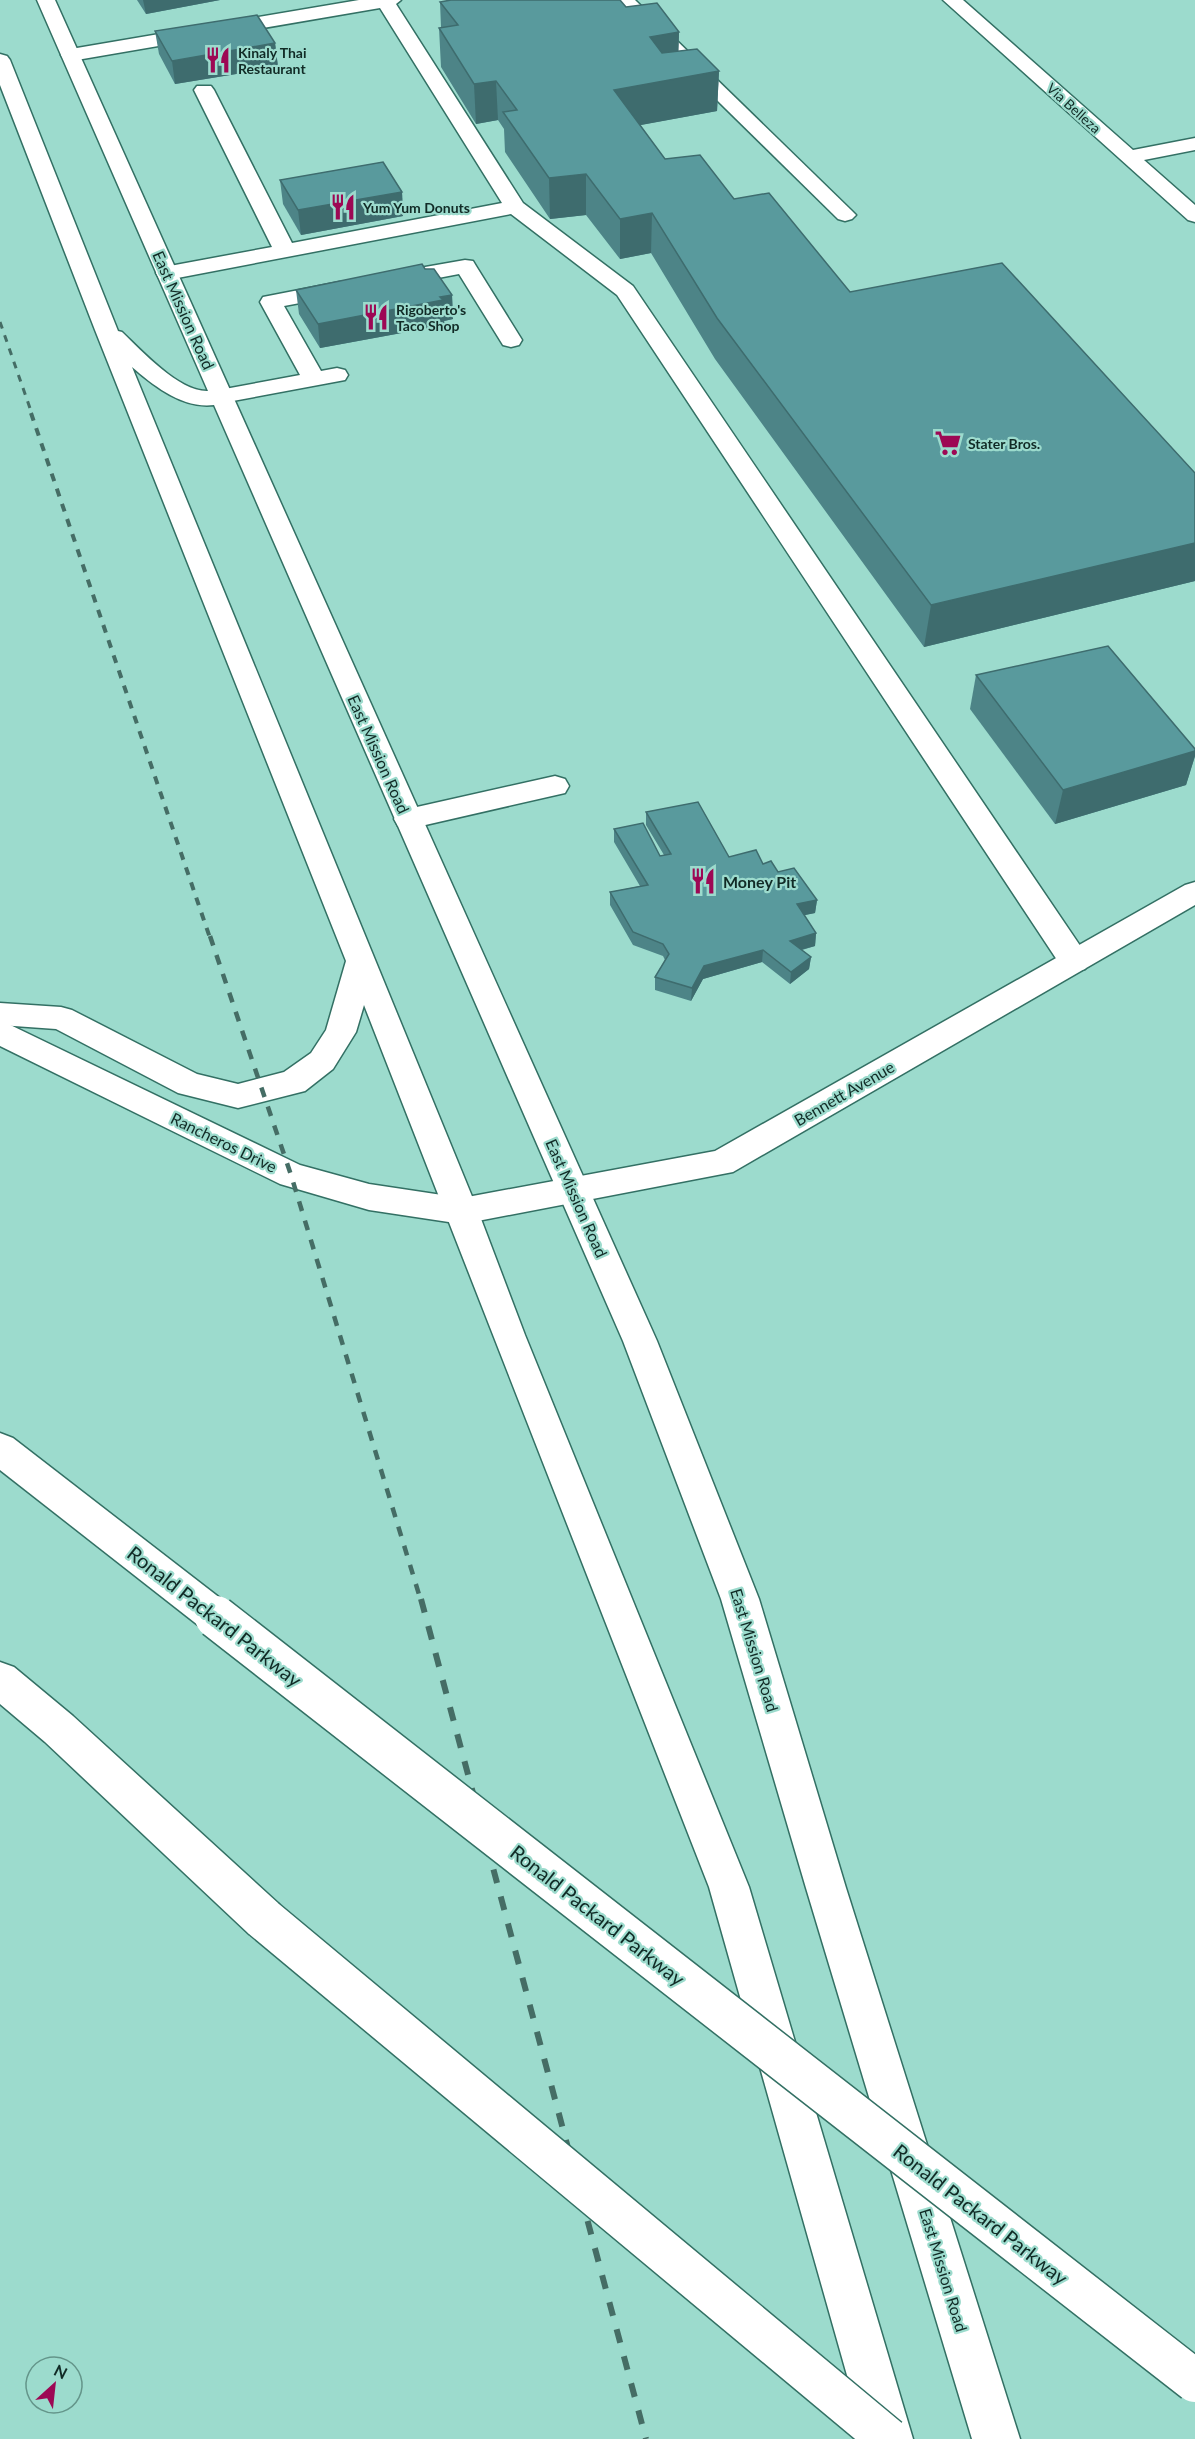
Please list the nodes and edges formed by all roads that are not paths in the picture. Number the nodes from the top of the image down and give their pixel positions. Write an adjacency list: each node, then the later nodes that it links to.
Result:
1 (46, 0): 5 (main road, East Mission Road)
2 (624, 0): 11 (main road)
3 (952, 0): 9 (main road, Via Belleza)
4 (388, 1): 5 (main road); 10 (main road)
5 (70, 55): 14 (main road, East Mission Road)
6 (0, 60): 15 (main road)
7 (204, 90): 13 (main road)
8 (1195, 144): 9 (main road)
9 (1129, 157): 12 (main road, Via Belleza)
10 (514, 207): 13 (main road); 23 (main road)
11 (845, 215)
12 (1195, 216)
13 (285, 251): 14 (main road)
14 (167, 273): 19 (main road, East Mission Road)
15 (106, 330): 19 (main road); 24 (main road)
16 (510, 340): 18 (main road)
17 (337, 375): 18 (main road)
18 (314, 379): 19 (main road)
19 (222, 396): 21 (main road, East Mission Road)
20 (555, 786): 21 (main road)
21 (408, 819): 27 (main road, East Mission Road)
22 (1195, 892): 23 (main road, Bennett Avenue)
23 (1074, 961): 27 (main road, Bennett Avenue)
24 (360, 962): 25 (main road); 28 (main road)
25 (0, 1014)
26 (0, 1032): 28 (main road, Rancheros Drive)
27 (574, 1191): 28 (main road, Bennett Avenue); 35 (main road, East Mission Road)
28 (462, 1211): 34 (main road)
29 (0, 1449): 33 (main road, Ronald Packard Parkway, bridge)
30 (0, 1680): 32 (main road)
31 (0, 1690): 32 (main road)
32 (59, 1729): 34 (main road, bridge)
33 (1195, 2381)
34 (888, 2439)
35 (996, 2439)

